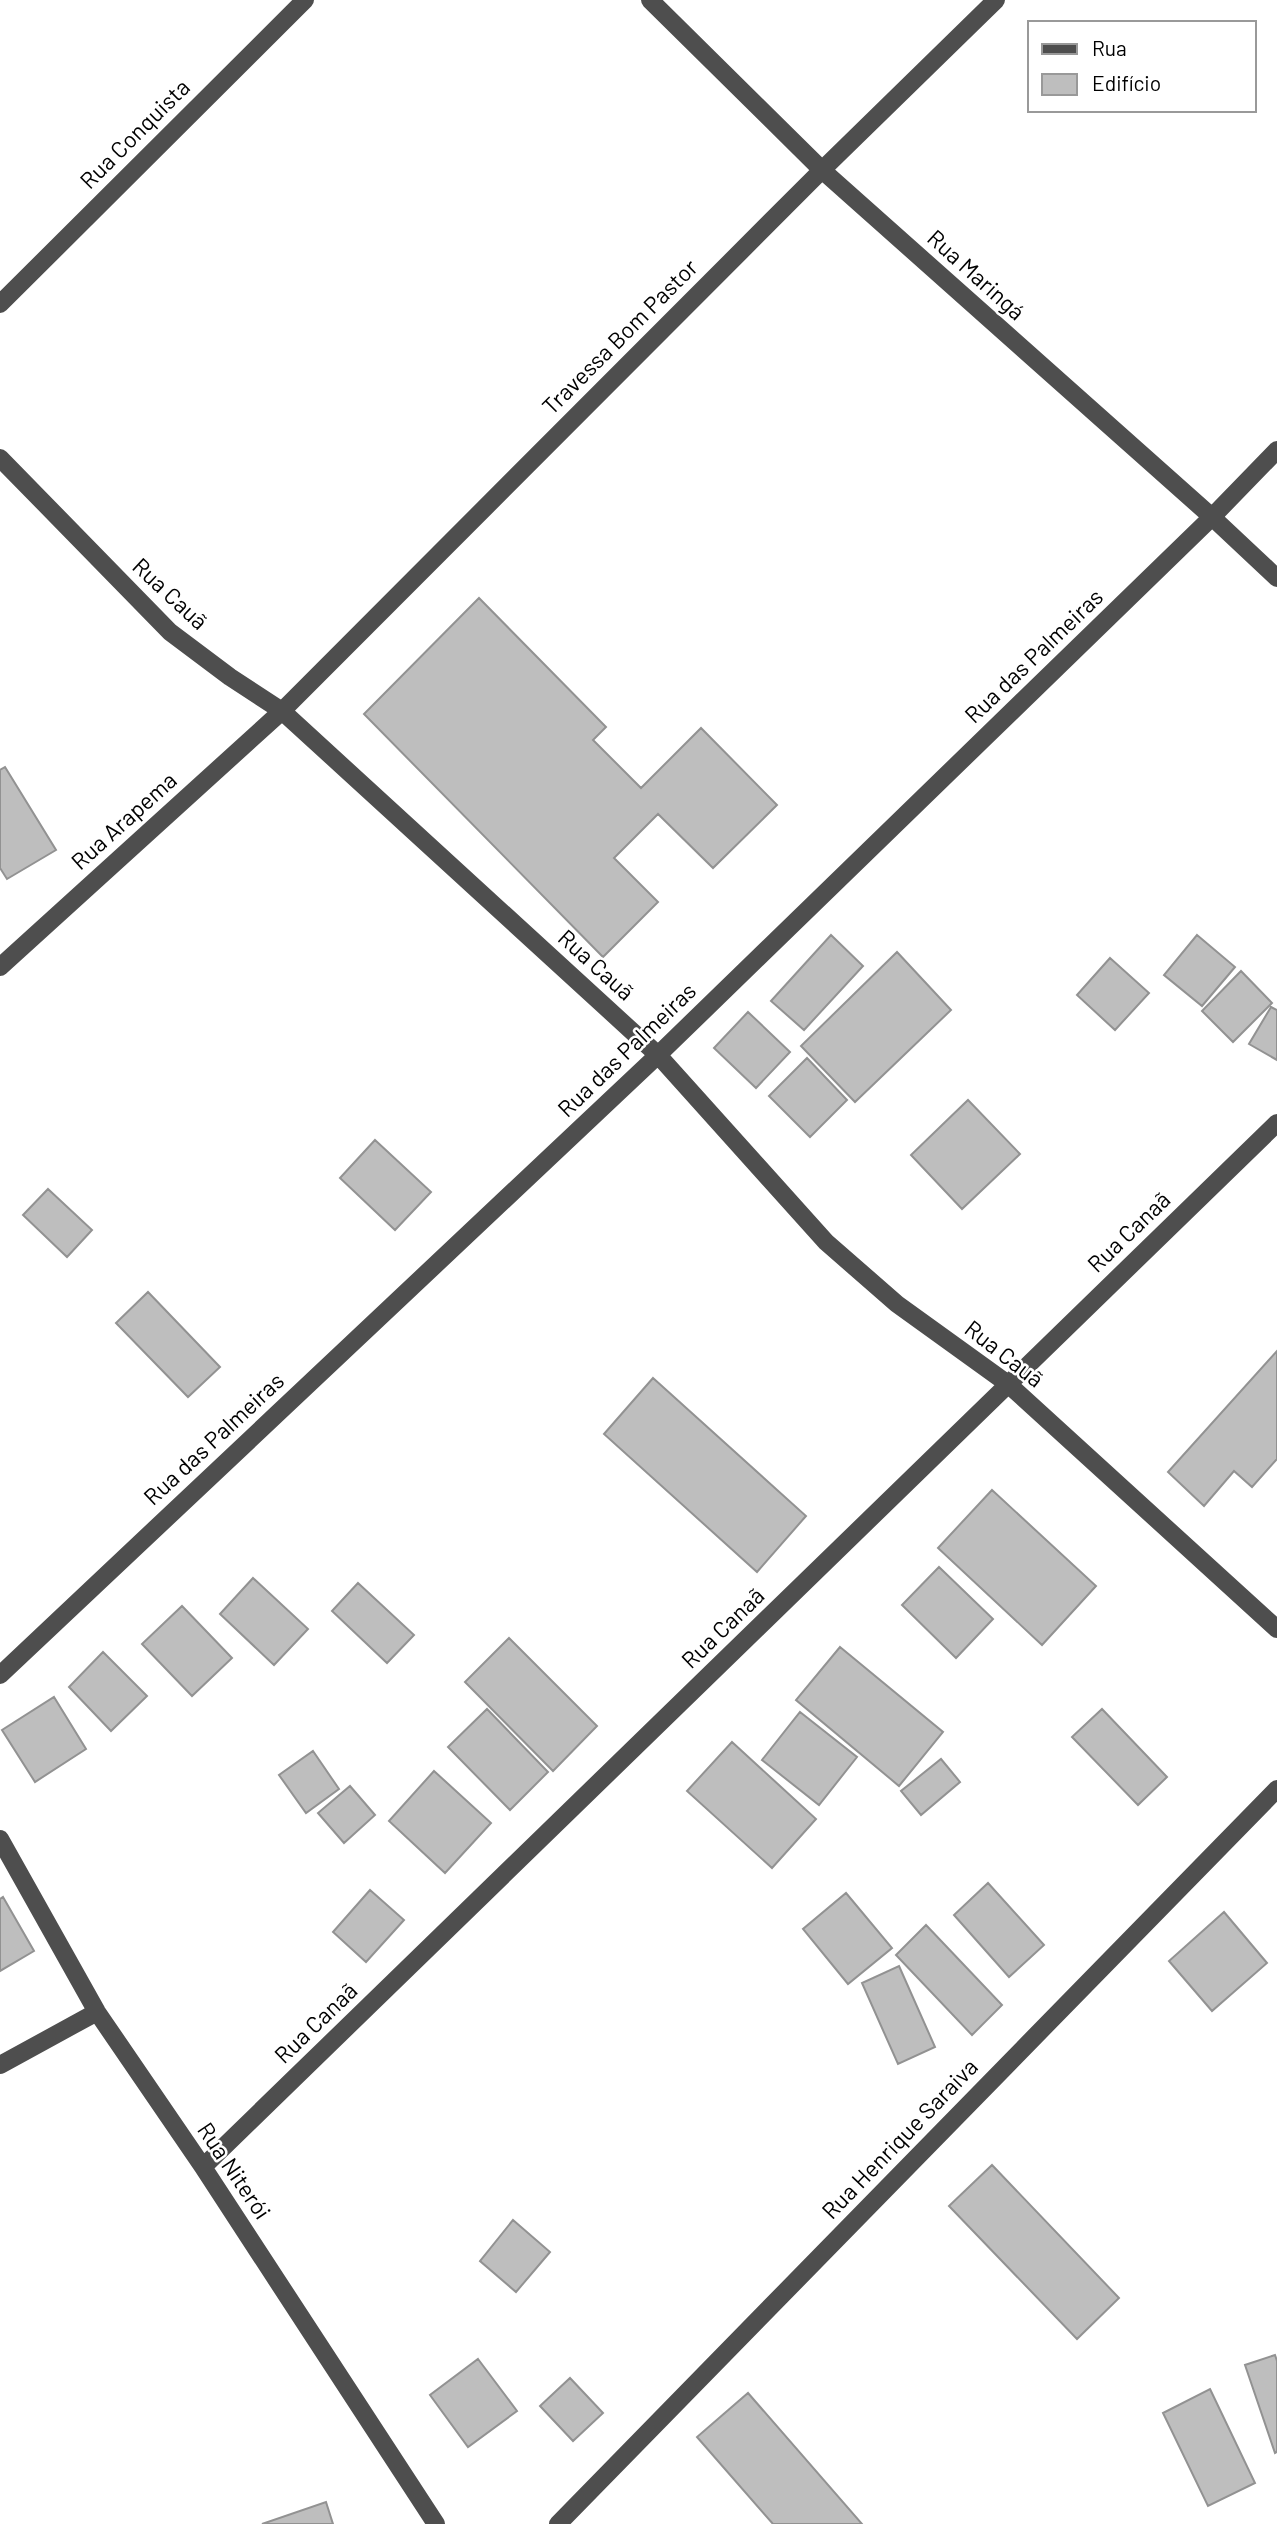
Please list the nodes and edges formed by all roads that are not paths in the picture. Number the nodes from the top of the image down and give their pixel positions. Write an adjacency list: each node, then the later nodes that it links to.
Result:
1 (305, 0): 5 (street, Rua Conquista)
2 (650, 0): 4 (street, Rua Maringá)
3 (996, 0): 4 (street, Travessa Bom Pastor)
4 (822, 170): 8 (street, Rua Maringá); 10 (street, Travessa Bom Pastor)
5 (0, 304)
6 (1277, 450): 8 (street, Rua das Palmeiras)
7 (0, 458): 10 (street, Rua Cauã)
8 (1212, 517): 9 (street, Rua Maringá); 12 (street, Rua das Palmeiras)
9 (1277, 578)
10 (282, 711): 11 (street, Rua Arapema); 12 (street, Rua Cauã)
11 (0, 967)
12 (658, 1055): 14 (street, Rua Cauã); 16 (street, Rua das Palmeiras)
13 (1277, 1123): 14 (street, Rua Canaã)
14 (1008, 1384): 15 (street, Rua Cauã); 21 (street, Rua Canaã)
15 (1277, 1629)
16 (0, 1675)
17 (1277, 1789): 23 (street, Rua Henrique Saraiva)
18 (0, 1839): 19 (street, Rua Niterói)
19 (97, 2012): 20 (street); 21 (street, Rua Niterói)
20 (0, 2065)
21 (203, 2167): 22 (street, Rua Niterói)
22 (436, 2524)
23 (558, 2524)

